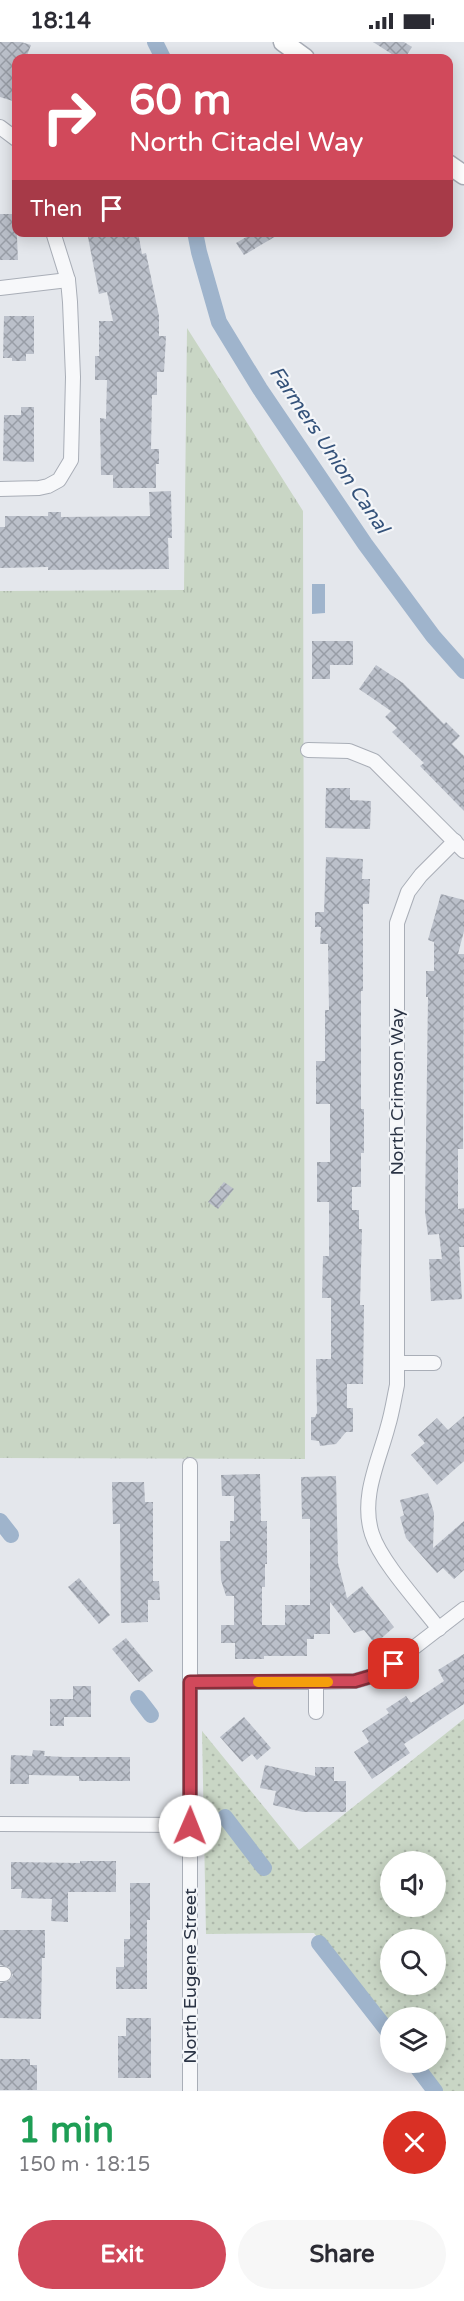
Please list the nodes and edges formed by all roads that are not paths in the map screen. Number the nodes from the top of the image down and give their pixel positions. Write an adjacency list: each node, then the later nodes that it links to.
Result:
1 (283, 42): 2 (street)
2 (300, 54)
3 (55, 237): 4 (street)
4 (68, 280): 5 (street); 6 (street)
5 (0, 288)
6 (0, 489)
7 (308, 750): 8 (street)
8 (459, 846): 9 (street, North Crimson Way)
9 (397, 1363): 10 (street); 13 (street, North Crimson Way)
10 (434, 1363)
11 (190, 1465): 14 (street, North Eugene Street)
12 (464, 1609): 13 (street)
13 (439, 1629): 15 (street)
14 (190, 1682): 15 (street); 18 (street, North Eugene Street)
15 (316, 1682): 16 (street)
16 (316, 1712)
17 (0, 1824): 18 (street)
18 (190, 1826): 19 (street, North Eugene Street)
19 (190, 2091)

